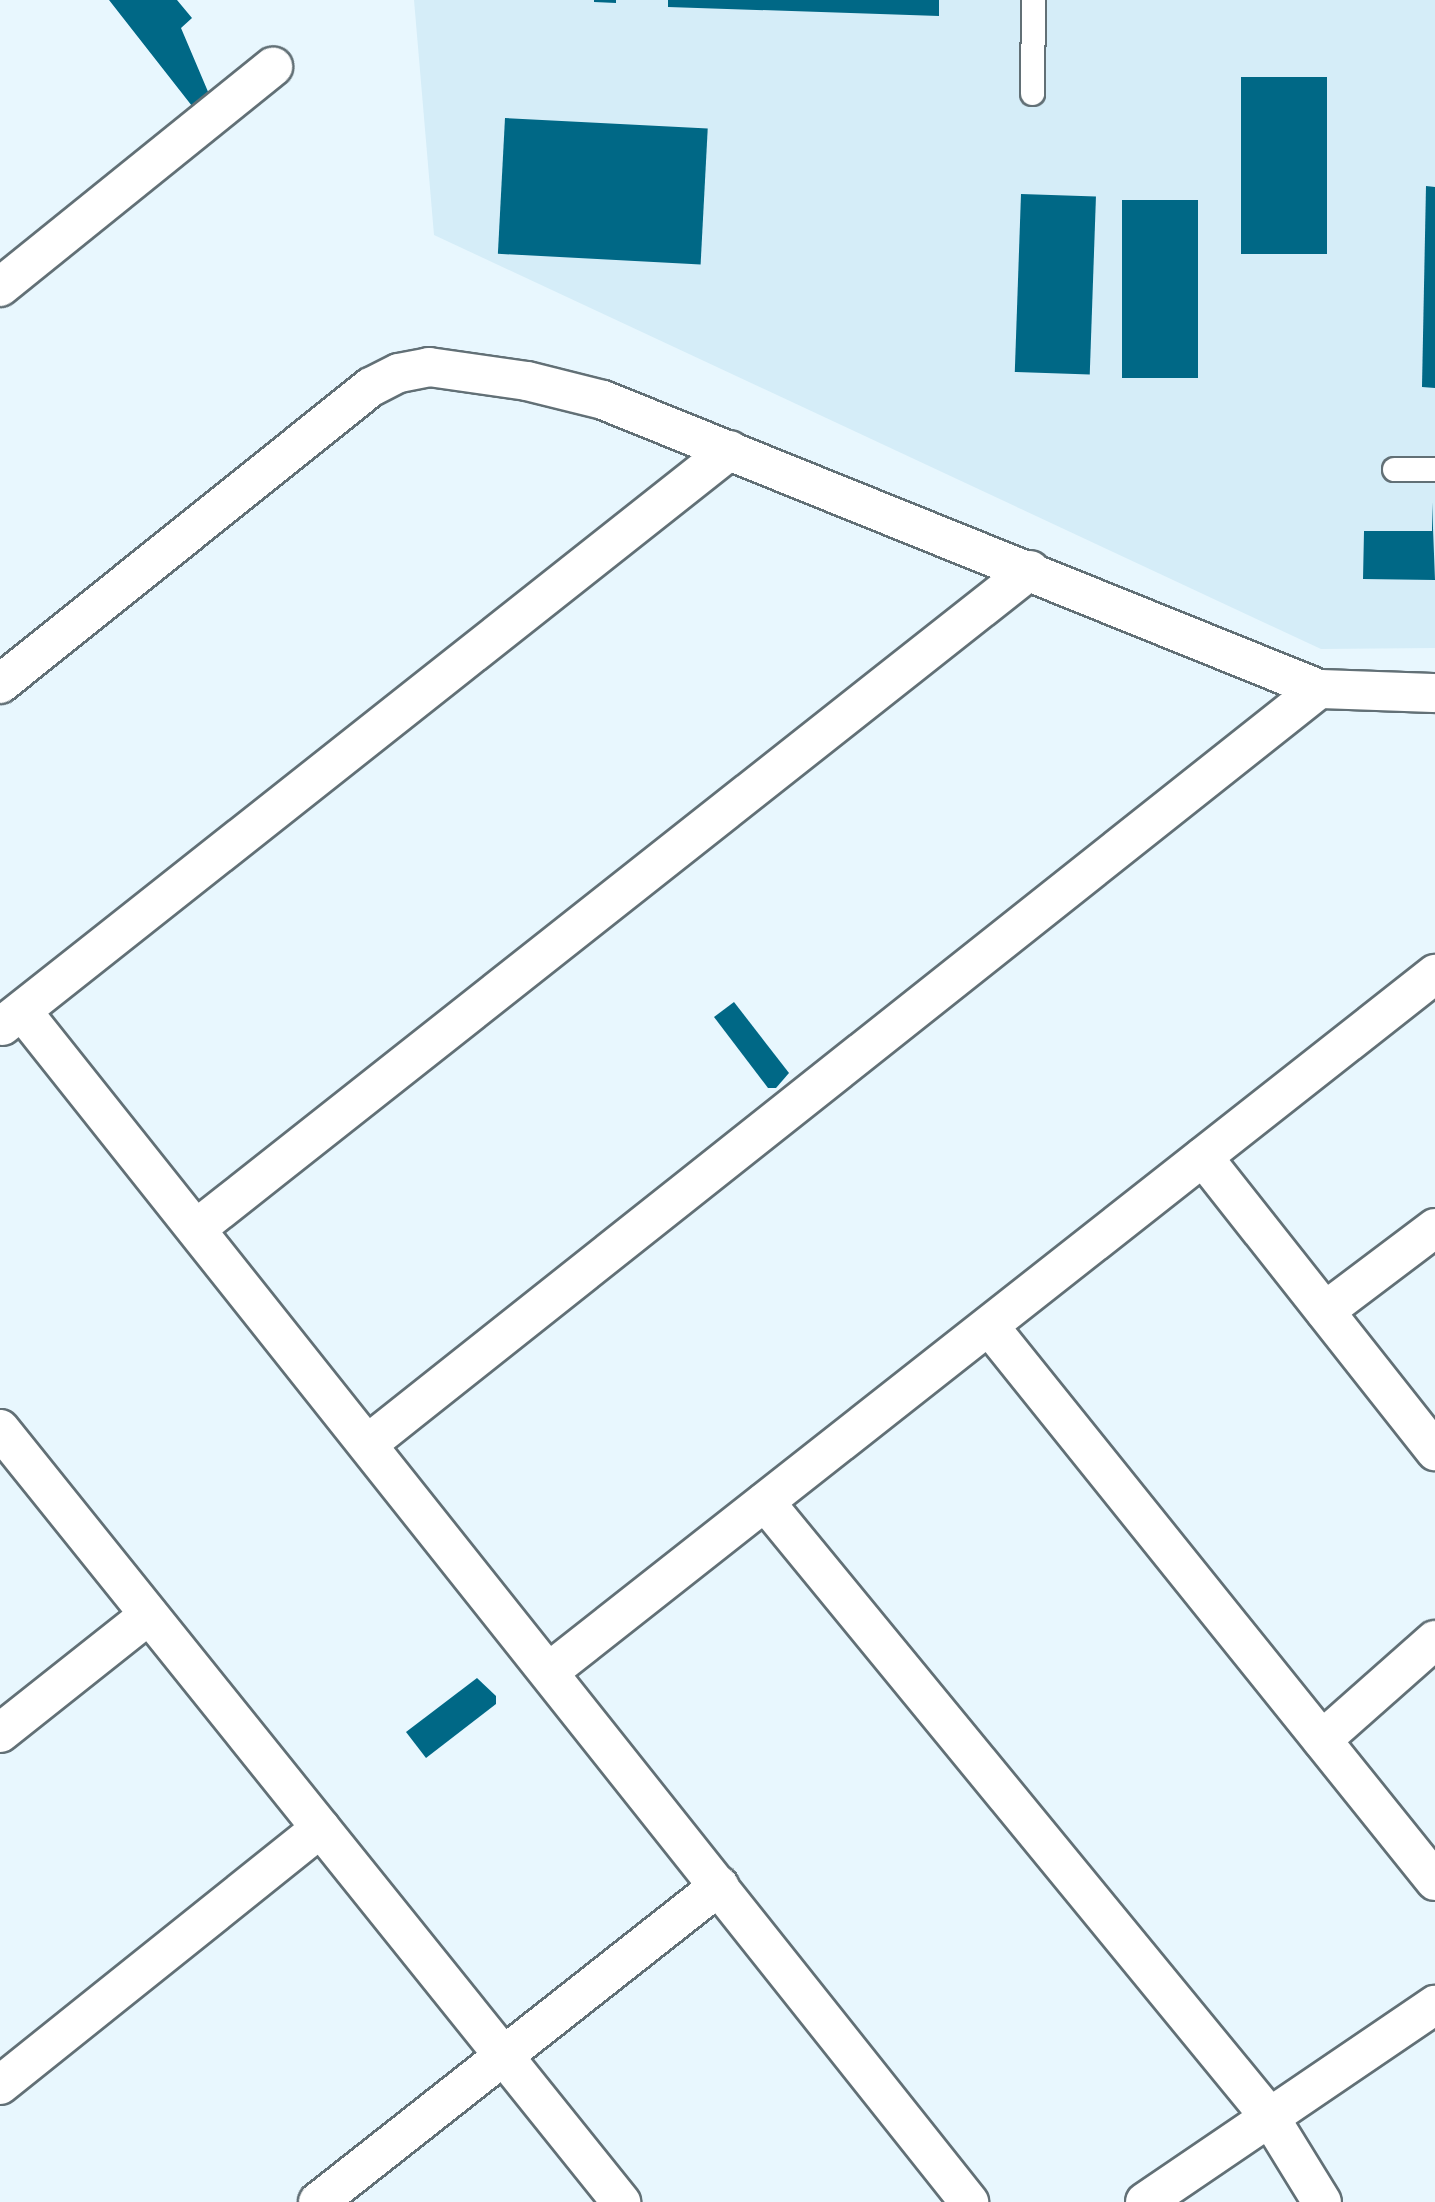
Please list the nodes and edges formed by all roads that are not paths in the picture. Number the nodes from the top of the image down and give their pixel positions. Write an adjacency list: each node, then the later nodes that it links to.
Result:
1 (1033, 0): 3 (lane)
2 (273, 66): 4 (street)
3 (1032, 93)
4 (0, 287)
5 (730, 450): 8 (street); 9 (street); 13 (street)
6 (1435, 469): 7 (lane)
7 (1394, 470)
8 (1030, 570): 10 (street); 16 (street)
9 (0, 684)
10 (1319, 689): 11 (street); 20 (street)
11 (1435, 694)
12 (1432, 983): 14 (street)
13 (11, 1019): 16 (street)
14 (1203, 1157): 17 (street); 18 (street)
15 (1435, 1228): 17 (street)
16 (196, 1229): 20 (street)
17 (1325, 1311): 21 (street)
18 (989, 1325): 22 (street); 27 (street)
19 (0, 1429): 23 (street)
20 (369, 1443): 25 (street)
21 (1435, 1451)
22 (765, 1502): 25 (street); 34 (street)
23 (149, 1615): 26 (street); 28 (street)
24 (1435, 1640): 27 (street)
25 (550, 1671): 30 (street)
26 (0, 1733)
27 (1322, 1740): 29 (street)
28 (321, 1828): 32 (street); 33 (street)
29 (1435, 1881)
30 (719, 1886): 32 (street); 37 (street)
31 (1435, 2005): 34 (street)
32 (502, 2055): 35 (street); 36 (street)
33 (0, 2085)
34 (1269, 2116): 38 (street); 39 (street)
35 (317, 2202)
36 (621, 2202)
37 (969, 2202)
38 (1144, 2202)
39 (1322, 2202)

